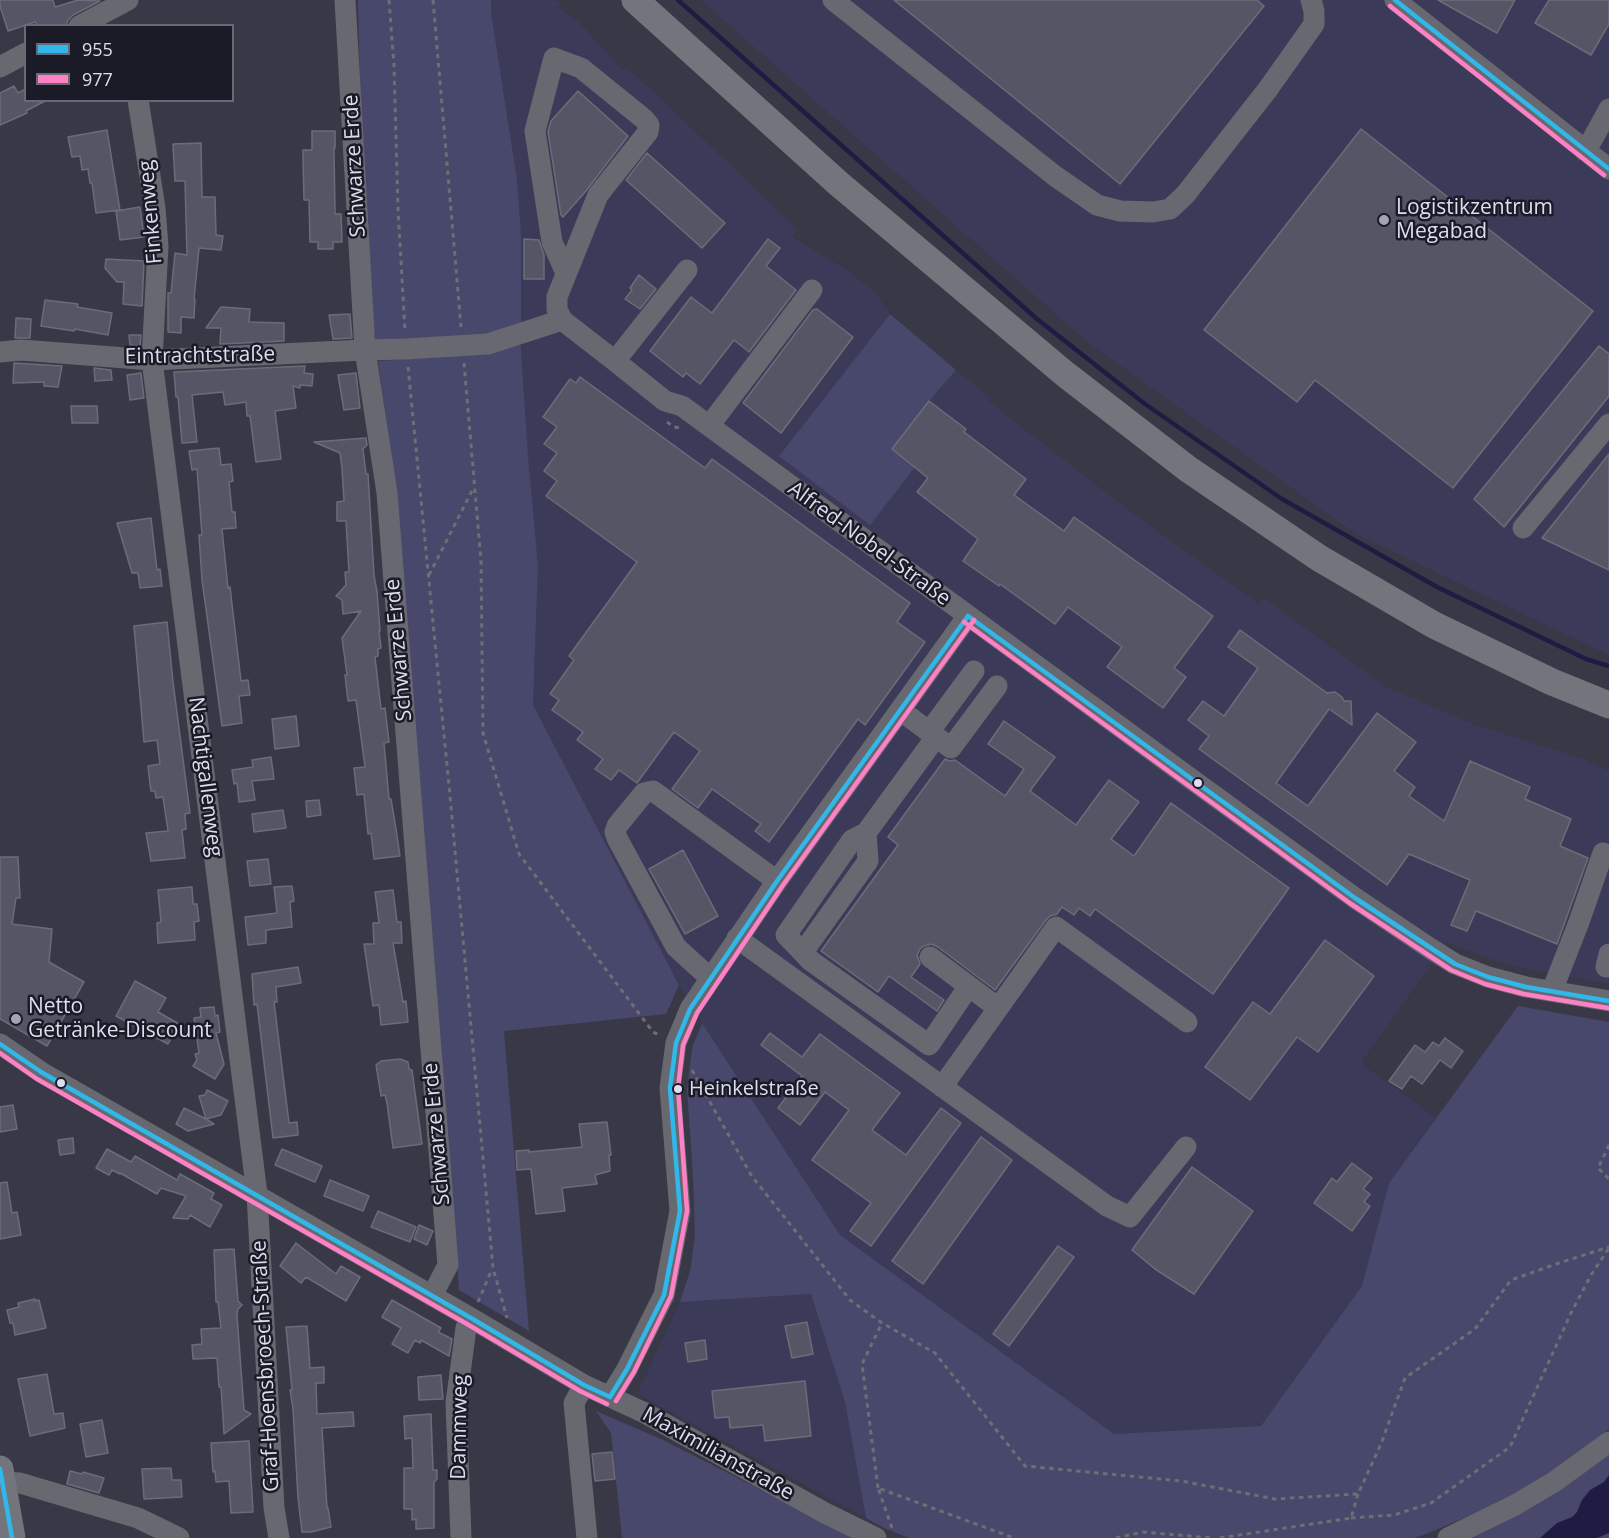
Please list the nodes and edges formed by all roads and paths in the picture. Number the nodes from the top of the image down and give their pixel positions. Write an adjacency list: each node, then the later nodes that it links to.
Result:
1 (345, 0): 19 (street, Schwarze Erde)
2 (389, 0): 20 (path)
3 (635, 0): 32 (main road)
4 (833, 0): 5 (street)
5 (1311, 0)
6 (1395, 0): 13 (street)
7 (123, 10): 8 (street)
8 (85, 24)
9 (24, 54): 10 (street)
10 (0, 67)
11 (138, 102): 22 (street, Finkenweg)
12 (1609, 109): 13 (street)
13 (1584, 150): 14 (street)
14 (1609, 169)
15 (687, 270): 23 (street)
16 (566, 273): 16 (street); 18 (street)
17 (812, 290): 25 (street)
18 (562, 320): 20 (street, Eintrachtstraße); 23 (street, Alfred-Nobel-Straße)
19 (365, 350): 20 (street, Eintrachtstraße); 22 (street, Eintrachtstraße); 57 (street, Schwarze Erde)
20 (406, 350): 28 (path)
21 (0, 352): 22 (street, Eintrachtstraße)
22 (152, 360): 54 (street, Nachtigallenweg)
23 (615, 361): 25 (street, Alfred-Nobel-Straße)
24 (1609, 424): 27 (street)
25 (709, 426): 29 (street, Alfred-Nobel-Straße)
26 (475, 486): 28 (path)
27 (1522, 528)
28 (428, 576): 56 (path)
29 (968, 616): 33 (street); 43 (street, Alfred-Nobel-Straße)
30 (974, 671): 34 (street)
31 (997, 686): 34 (street)
32 (1609, 705)
33 (900, 710): 34 (street); 36 (street)
34 (933, 734): 42 (street)
35 (1603, 853): 43 (street)
36 (777, 881): 37 (street); 41 (street)
37 (737, 938): 41 (street); 50 (street)
38 (1609, 954): 40 (street)
39 (930, 957): 42 (street)
40 (1609, 967)
41 (710, 978): 62 (street)
42 (969, 986): 45 (street)
43 (1552, 991): 44 (street, Alfred-Nobel-Straße)
44 (1609, 1001)
45 (998, 1008): 46 (street); 50 (street)
46 (1187, 1022)
47 (0, 1044): 48 (street, Maximilianstraße)
48 (29, 1064): 49 (street); 54 (street, Maximilianstraße)
49 (0, 1065)
50 (944, 1088): 52 (street)
51 (1609, 1145): 53 (path)
52 (1186, 1147)
53 (1609, 1179)
54 (257, 1194): 57 (street, Maximilianstraße); 71 (street, Graf-Hoensbroech-Straße)
55 (1609, 1248): 67 (path)
56 (493, 1268): 58 (path); 60 (path)
57 (432, 1296): 58 (street, Maximilianstraße)
58 (471, 1318): 60 (street, Maximilianstraße); 72 (street, Dammweg)
59 (882, 1323): 65 (path)
60 (515, 1344): 61 (street, Maximilianstraße)
61 (584, 1385): 62 (street, Maximilianstraße); 73 (street)
62 (610, 1397): 68 (street, Maximilianstraße)
63 (1609, 1442): 78 (street)
64 (1, 1476): 69 (main road); 70 (street)
65 (878, 1488): 68 (path); 74 (path)
66 (1358, 1494): 67 (path)
67 (1351, 1518): 77 (path)
68 (884, 1533)
69 (12, 1538)
70 (179, 1538)
71 (279, 1538)
72 (461, 1538)
73 (587, 1538)
74 (1014, 1538)
75 (1116, 1538): 76 (path)
76 (1212, 1538)
77 (1220, 1538)
78 (1448, 1538)

